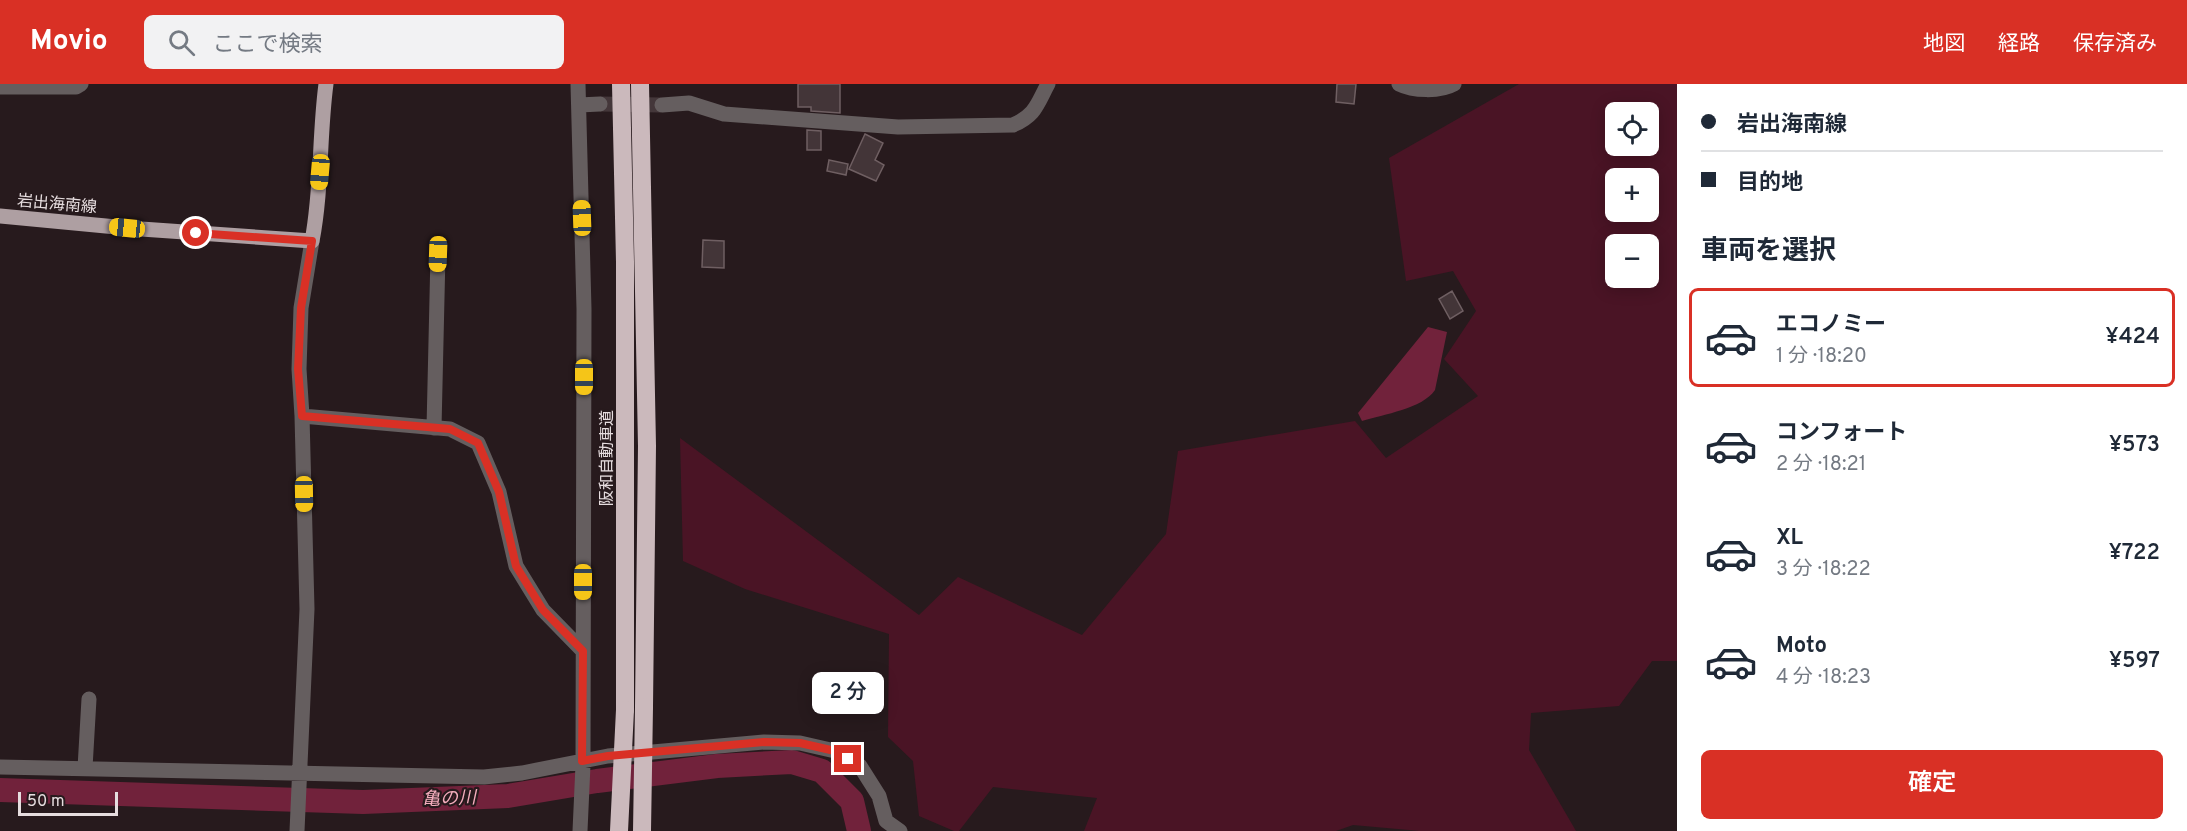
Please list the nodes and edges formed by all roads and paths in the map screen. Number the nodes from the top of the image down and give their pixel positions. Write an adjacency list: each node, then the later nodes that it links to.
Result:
1 (81, 84): 9 (street)
2 (326, 84): 14 (main road)
3 (578, 84): 11 (street)
4 (621, 84): 26 (highway, 阪和自動車道, bridge)
5 (640, 84): 27 (highway, bridge)
6 (1048, 84): 12 (street)
7 (1398, 84): 8 (street)
8 (1454, 84)
9 (0, 87)
10 (600, 104): 11 (street)
11 (579, 105): 18 (street)
12 (662, 105)
13 (0, 216): 14 (main road, 岩出海南線)
14 (312, 241): 16 (street)
15 (438, 254): 17 (street)
16 (302, 416): 17 (street); 23 (street)
17 (434, 428): 18 (street)
18 (583, 651): 20 (street)
19 (89, 699): 22 (street)
20 (582, 763): 23 (street); 25 (street); 28 (street)
21 (0, 767): 22 (street)
22 (85, 768): 23 (street)
23 (299, 772): 24 (street)
24 (297, 831)
25 (580, 831)
26 (620, 831)
27 (642, 831)
28 (900, 831)

